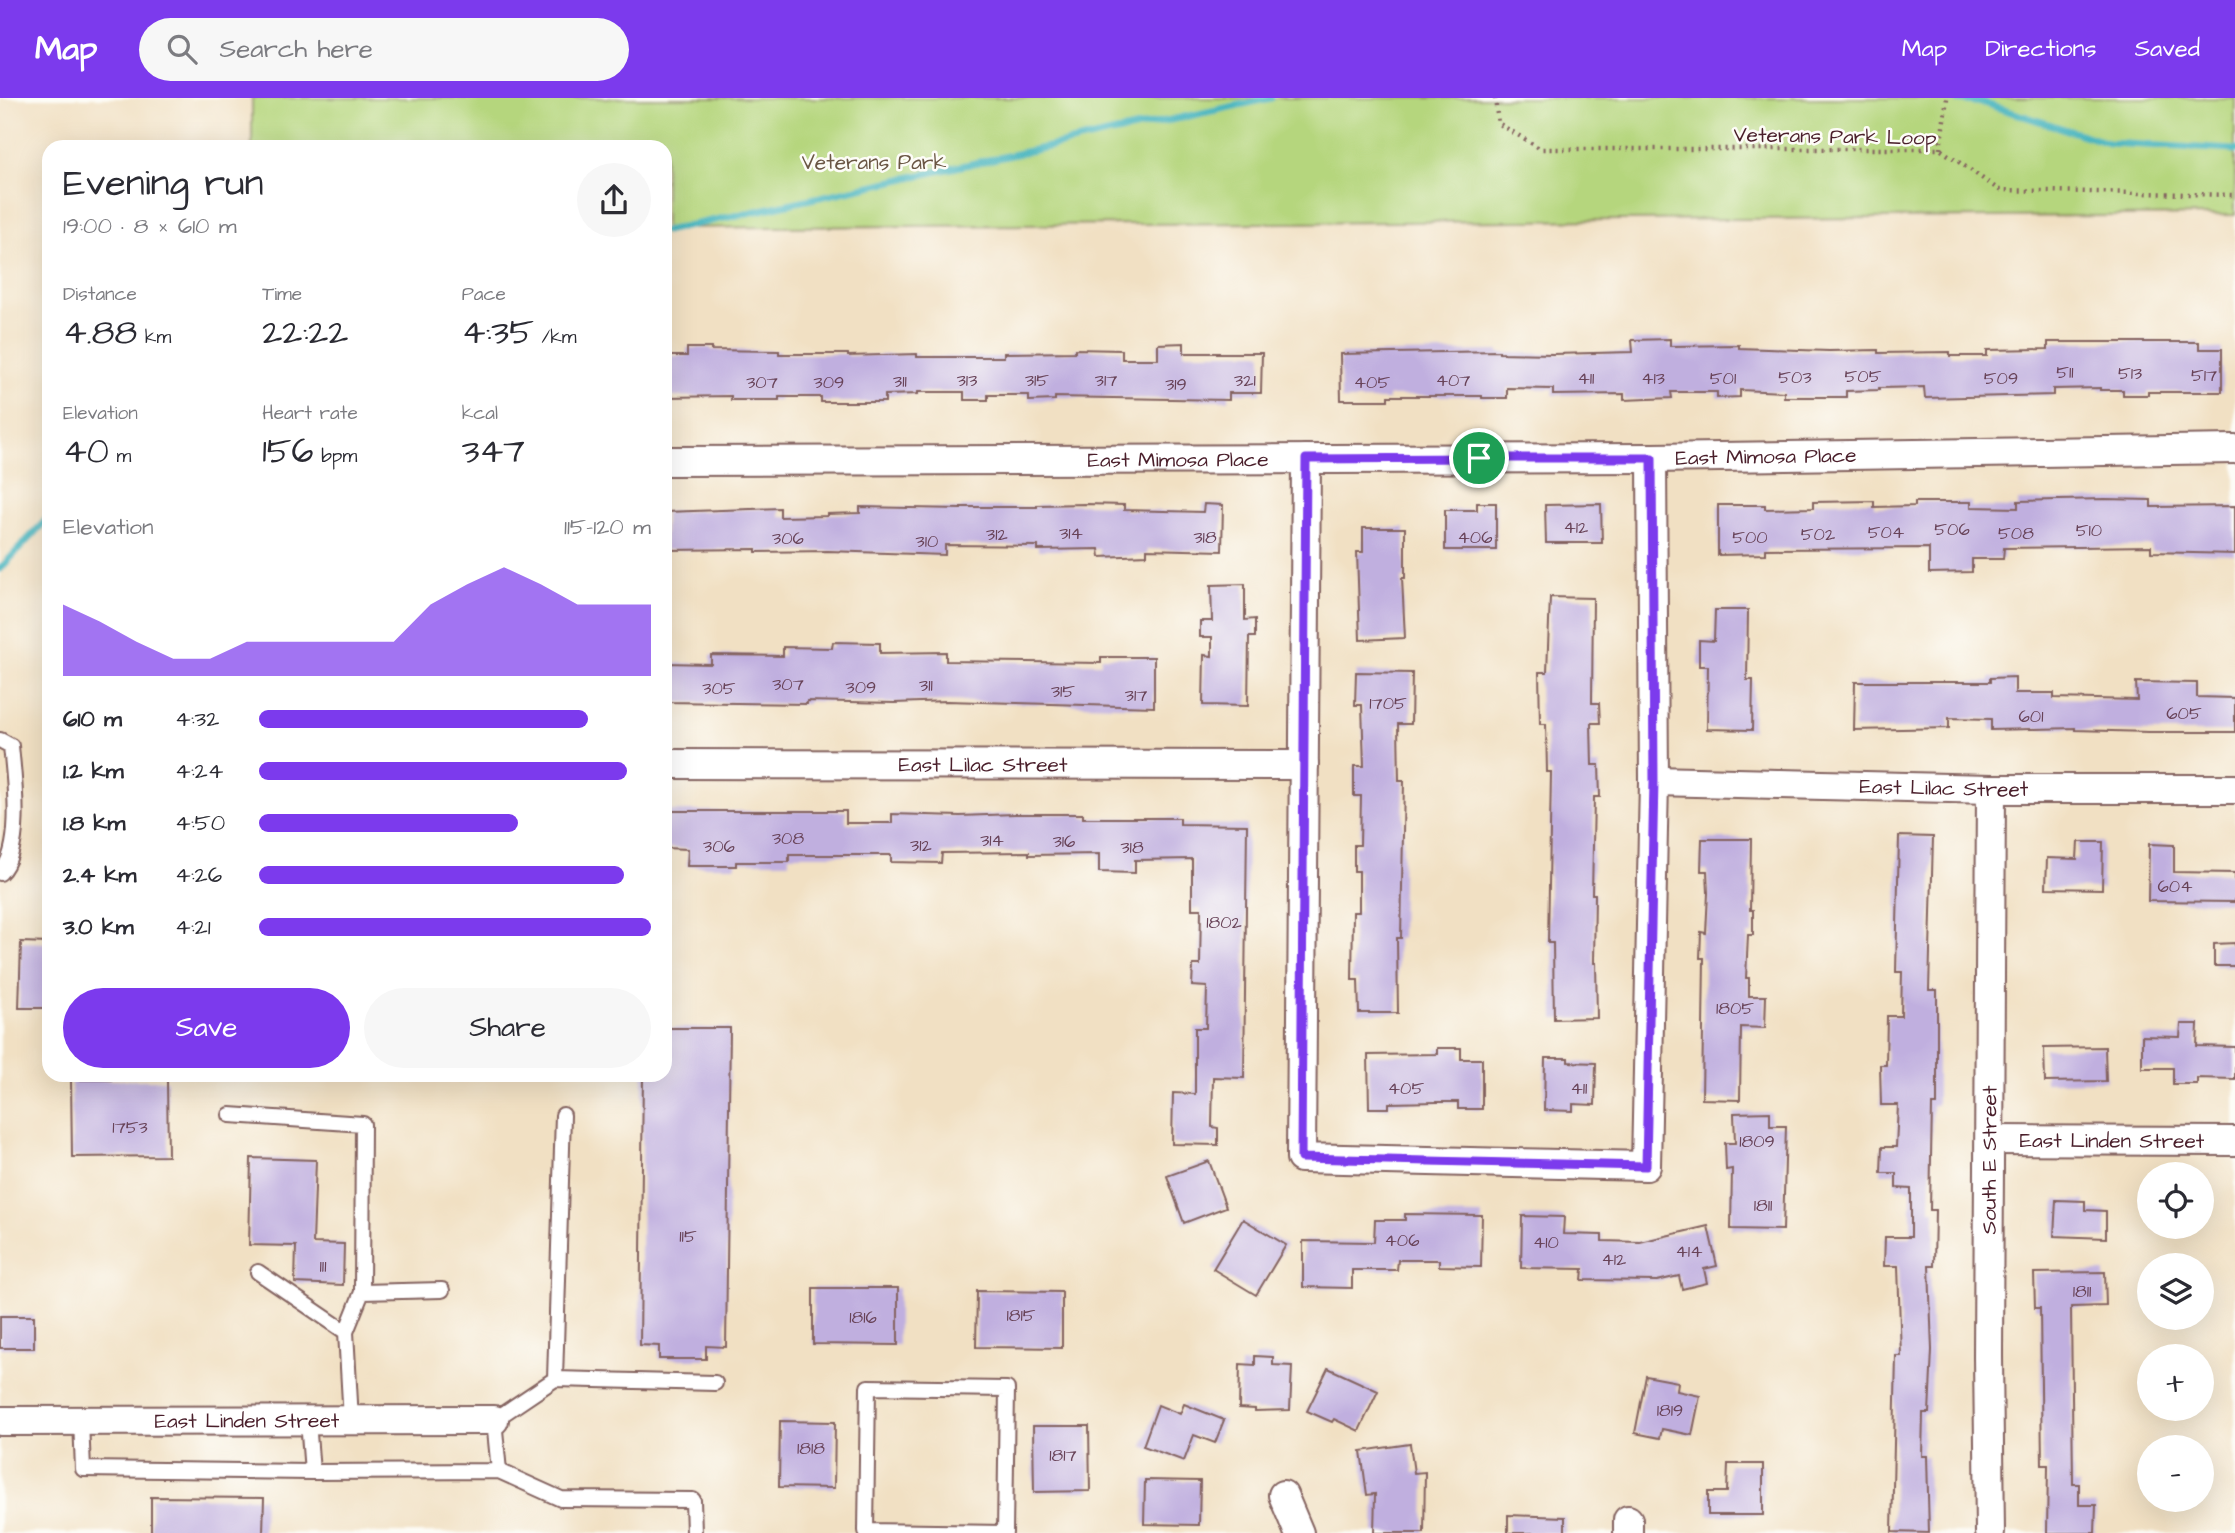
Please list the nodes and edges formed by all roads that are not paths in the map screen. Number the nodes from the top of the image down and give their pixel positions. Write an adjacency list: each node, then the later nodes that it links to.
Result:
1 (2235, 449): 2 (street, East Mimosa Place)
2 (1652, 458): 3 (street, East Mimosa Place); 8 (street)
3 (1306, 459): 4 (street, East Mimosa Place); 7 (street)
4 (672, 461)
5 (0, 740): 11 (lane)
6 (672, 764): 7 (street, East Lilac Street)
7 (1304, 765): 8 (street)
8 (1654, 781): 9 (street, East Lilac Street)
9 (1991, 789): 10 (street, East Lilac Street); 14 (street, South E Street)
10 (2235, 789)
11 (0, 873)
12 (230, 1115): 18 (lane)
13 (563, 1115): 20 (lane)
14 (1990, 1140): 15 (street, East Linden Street); 33 (street, South E Street)
15 (2235, 1142)
16 (258, 1272): 19 (lane)
17 (442, 1290): 18 (lane)
18 (362, 1292): 19 (lane)
19 (346, 1332): 22 (lane)
20 (555, 1379): 21 (lane); 23 (lane)
21 (716, 1383)
22 (351, 1420): 23 (street, East Linden Street); 26 (street, East Linden Street)
23 (494, 1420): 27 (lane)
24 (0, 1421): 25 (street, East Linden Street)
25 (80, 1421): 26 (street, East Linden Street); 28 (lane)
26 (308, 1421): 28 (lane)
27 (499, 1471): 28 (lane); 31 (lane)
28 (312, 1472)
29 (1283, 1495): 32 (street)
30 (939, 1532): 30 (lane)
31 (694, 1533)
32 (1299, 1533)
33 (1990, 1533)

